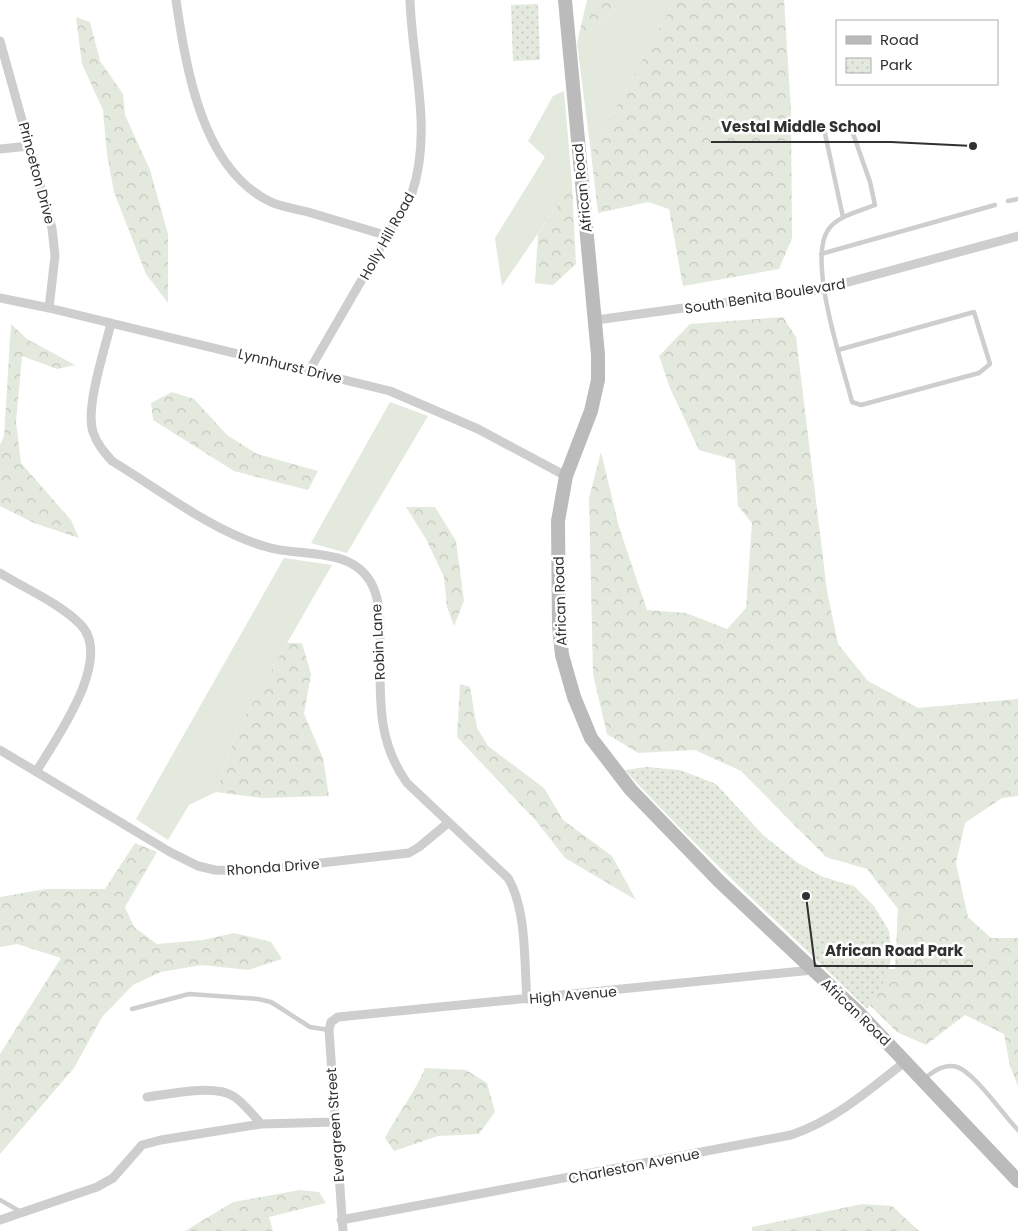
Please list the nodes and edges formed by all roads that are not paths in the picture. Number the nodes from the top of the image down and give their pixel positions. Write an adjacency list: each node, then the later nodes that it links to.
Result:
1 (176, 0): 11 (street)
2 (410, 0): 11 (street, Holly Hill Road)
3 (565, 0): 17 (street, African Road)
4 (0, 41): 5 (street, Princeton Drive)
5 (29, 146): 6 (street); 16 (street, Princeton Drive)
6 (0, 149)
7 (1018, 198): 8 (lane)
8 (1008, 201)
9 (995, 205): 13 (lane)
10 (843, 217): 10 (lane); 13 (lane)
11 (388, 236): 20 (street, Holly Hill Road)
12 (1018, 236): 14 (street, South Benita Boulevard)
13 (822, 254): 14 (lane)
14 (823, 289): 17 (street, South Benita Boulevard); 19 (lane)
15 (0, 298): 16 (street, Lynnhurst Drive)
16 (49, 308): 18 (street, Lynnhurst Drive)
17 (596, 320): 21 (street, African Road)
18 (112, 323): 20 (street, Lynnhurst Drive); 25 (street, Robin Lane)
19 (838, 350): 19 (lane)
20 (309, 370): 21 (street, Lynnhurst Drive)
21 (566, 476): 26 (street, African Road)
22 (0, 573): 24 (street)
23 (0, 750): 24 (street, Rhonda Drive)
24 (36, 772): 25 (street, Rhonda Drive)
25 (448, 823): 27 (street, Robin Lane)
26 (813, 970): 27 (street, High Avenue); 30 (street, African Road)
27 (527, 1000): 29 (street, High Avenue)
28 (132, 1009): 29 (lane)
29 (328, 1030): 33 (street, Evergreen Street)
30 (906, 1061): 31 (street, African Road); 40 (street, Charleston Avenue)
31 (923, 1079): 35 (lane); 36 (street, African Road)
32 (147, 1097): 34 (street)
33 (335, 1122): 34 (street); 40 (street, Evergreen Street)
34 (261, 1124): 38 (street)
35 (1018, 1130)
36 (1018, 1181)
37 (0, 1200): 38 (lane)
38 (22, 1213): 39 (street)
39 (0, 1220)
40 (341, 1220): 41 (street, Evergreen Street)
41 (343, 1231)

